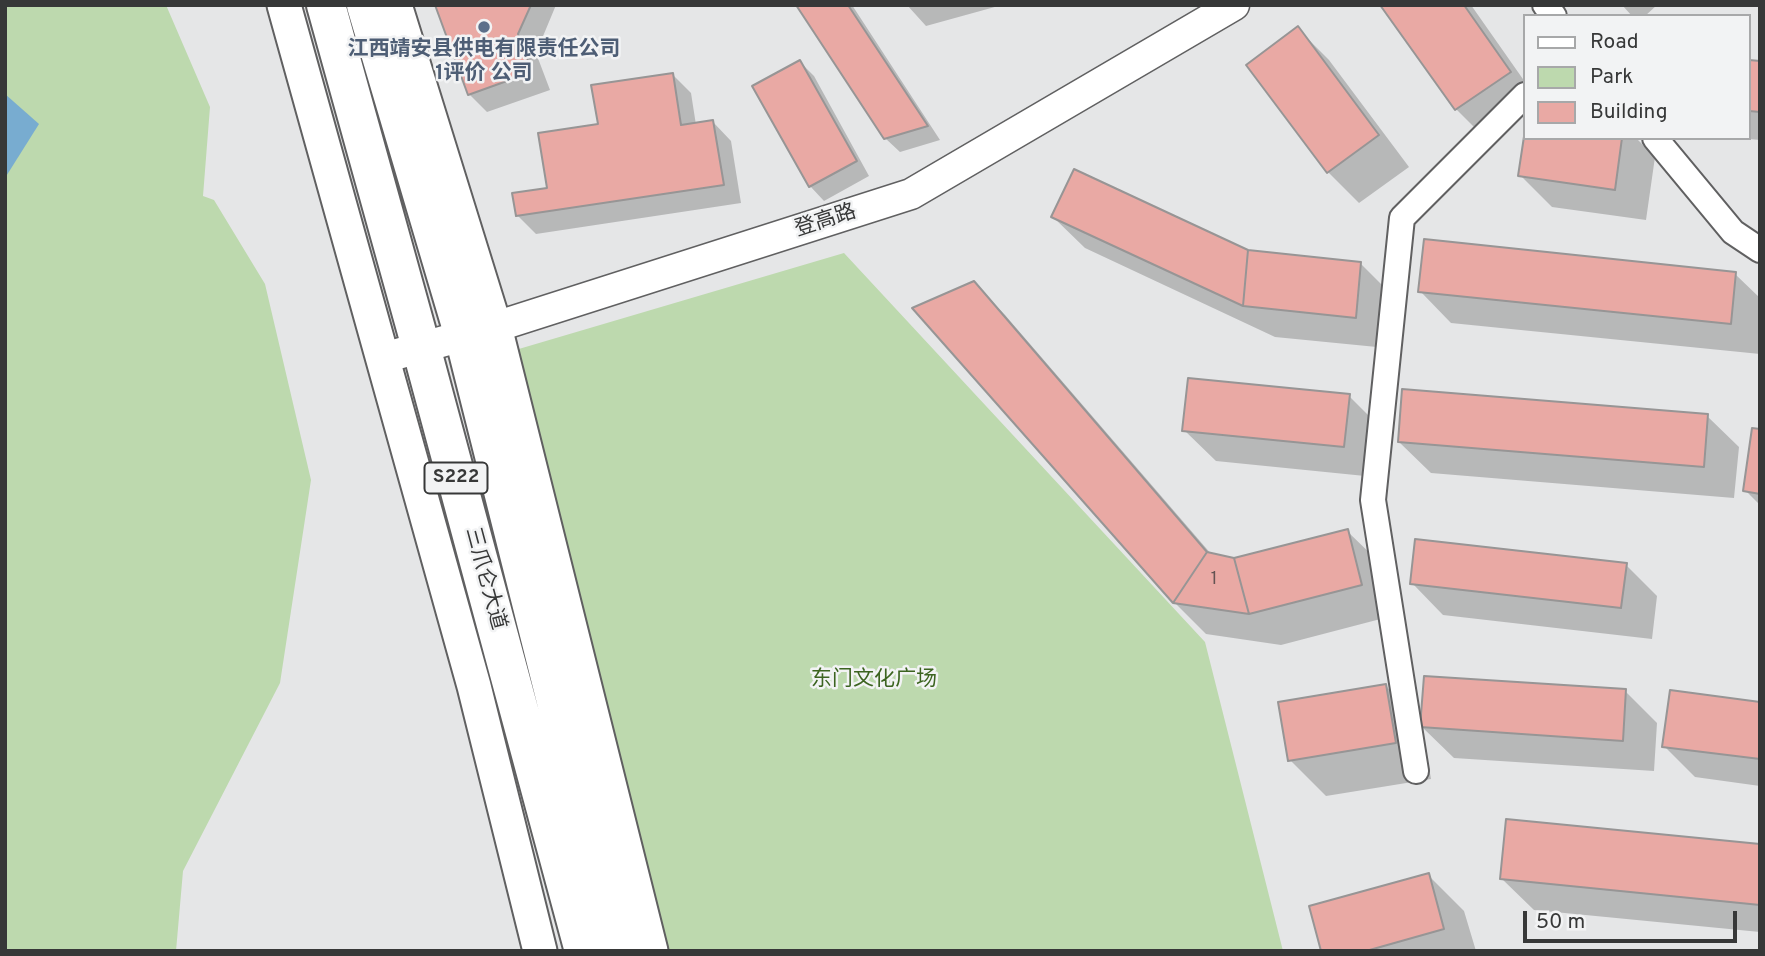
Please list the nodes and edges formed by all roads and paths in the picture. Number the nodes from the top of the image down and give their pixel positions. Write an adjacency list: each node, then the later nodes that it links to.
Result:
1 (284, 5): 11 (main road)
2 (326, 5): 10 (main road, 三爪仑大道 / S222)
3 (366, 5): 9 (main road, 三爪仑大道 / S222)
4 (395, 5): 9 (main road)
5 (1234, 5): 9 (street, 登高路)
6 (1524, 96): 12 (street)
7 (1657, 140): 8 (street)
8 (1760, 250)
9 (480, 332): 10 (street, 登高路); 15 (main road, 三爪仑大道 / S222); 16 (main road)
10 (421, 347): 11 (street, 登高路); 14 (main road, 三爪仑大道 / S222)
11 (383, 358): 13 (main road)
12 (1416, 771)
13 (540, 951)
14 (584, 951)
15 (620, 951)
16 (651, 951)

